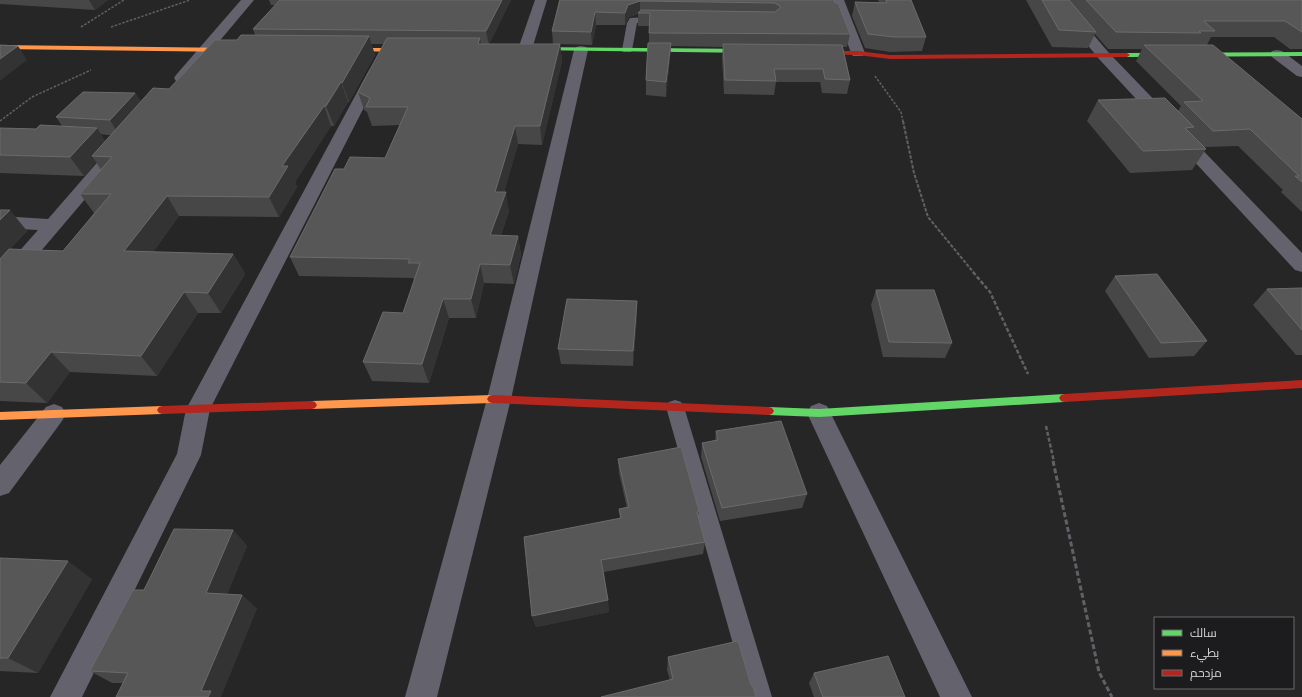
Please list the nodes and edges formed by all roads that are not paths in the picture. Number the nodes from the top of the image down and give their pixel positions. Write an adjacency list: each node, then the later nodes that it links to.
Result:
1 (248, 0): 7 (street)
2 (541, 0): 12 (street)
3 (838, 0): 17 (street)
4 (1058, 0): 20 (street)
5 (671, 19): 14 (lane)
6 (0, 47): 7 (street)
7 (205, 50): 8 (street); 22 (street)
8 (244, 50)
9 (331, 50): 10 (street)
10 (386, 50): 11 (street); 31 (street)
11 (417, 50)
12 (521, 50): 13 (street)
13 (581, 50): 14 (street); 29 (street)
14 (627, 50): 15 (street)
15 (763, 52)
16 (803, 52): 17 (street)
17 (858, 52): 20 (street)
18 (1278, 54): 19 (street); 20 (street); 21 (street)
19 (1302, 54)
20 (1104, 56): 26 (street)
21 (1302, 73)
22 (170, 90)
23 (102, 141): 25 (street)
24 (0, 222): 25 (street)
25 (53, 225): 27 (street)
26 (1302, 265)
27 (0, 286)
28 (1302, 384): 32 (street)
29 (499, 399): 30 (street); 31 (street); 37 (street)
30 (675, 407): 32 (street); 38 (lane)
31 (198, 409): 33 (street); 36 (street)
32 (819, 413): 39 (street)
33 (54, 414): 34 (street); 35 (street)
34 (0, 416)
35 (0, 485)
36 (66, 697)
37 (421, 697)
38 (760, 697)
39 (956, 697)

